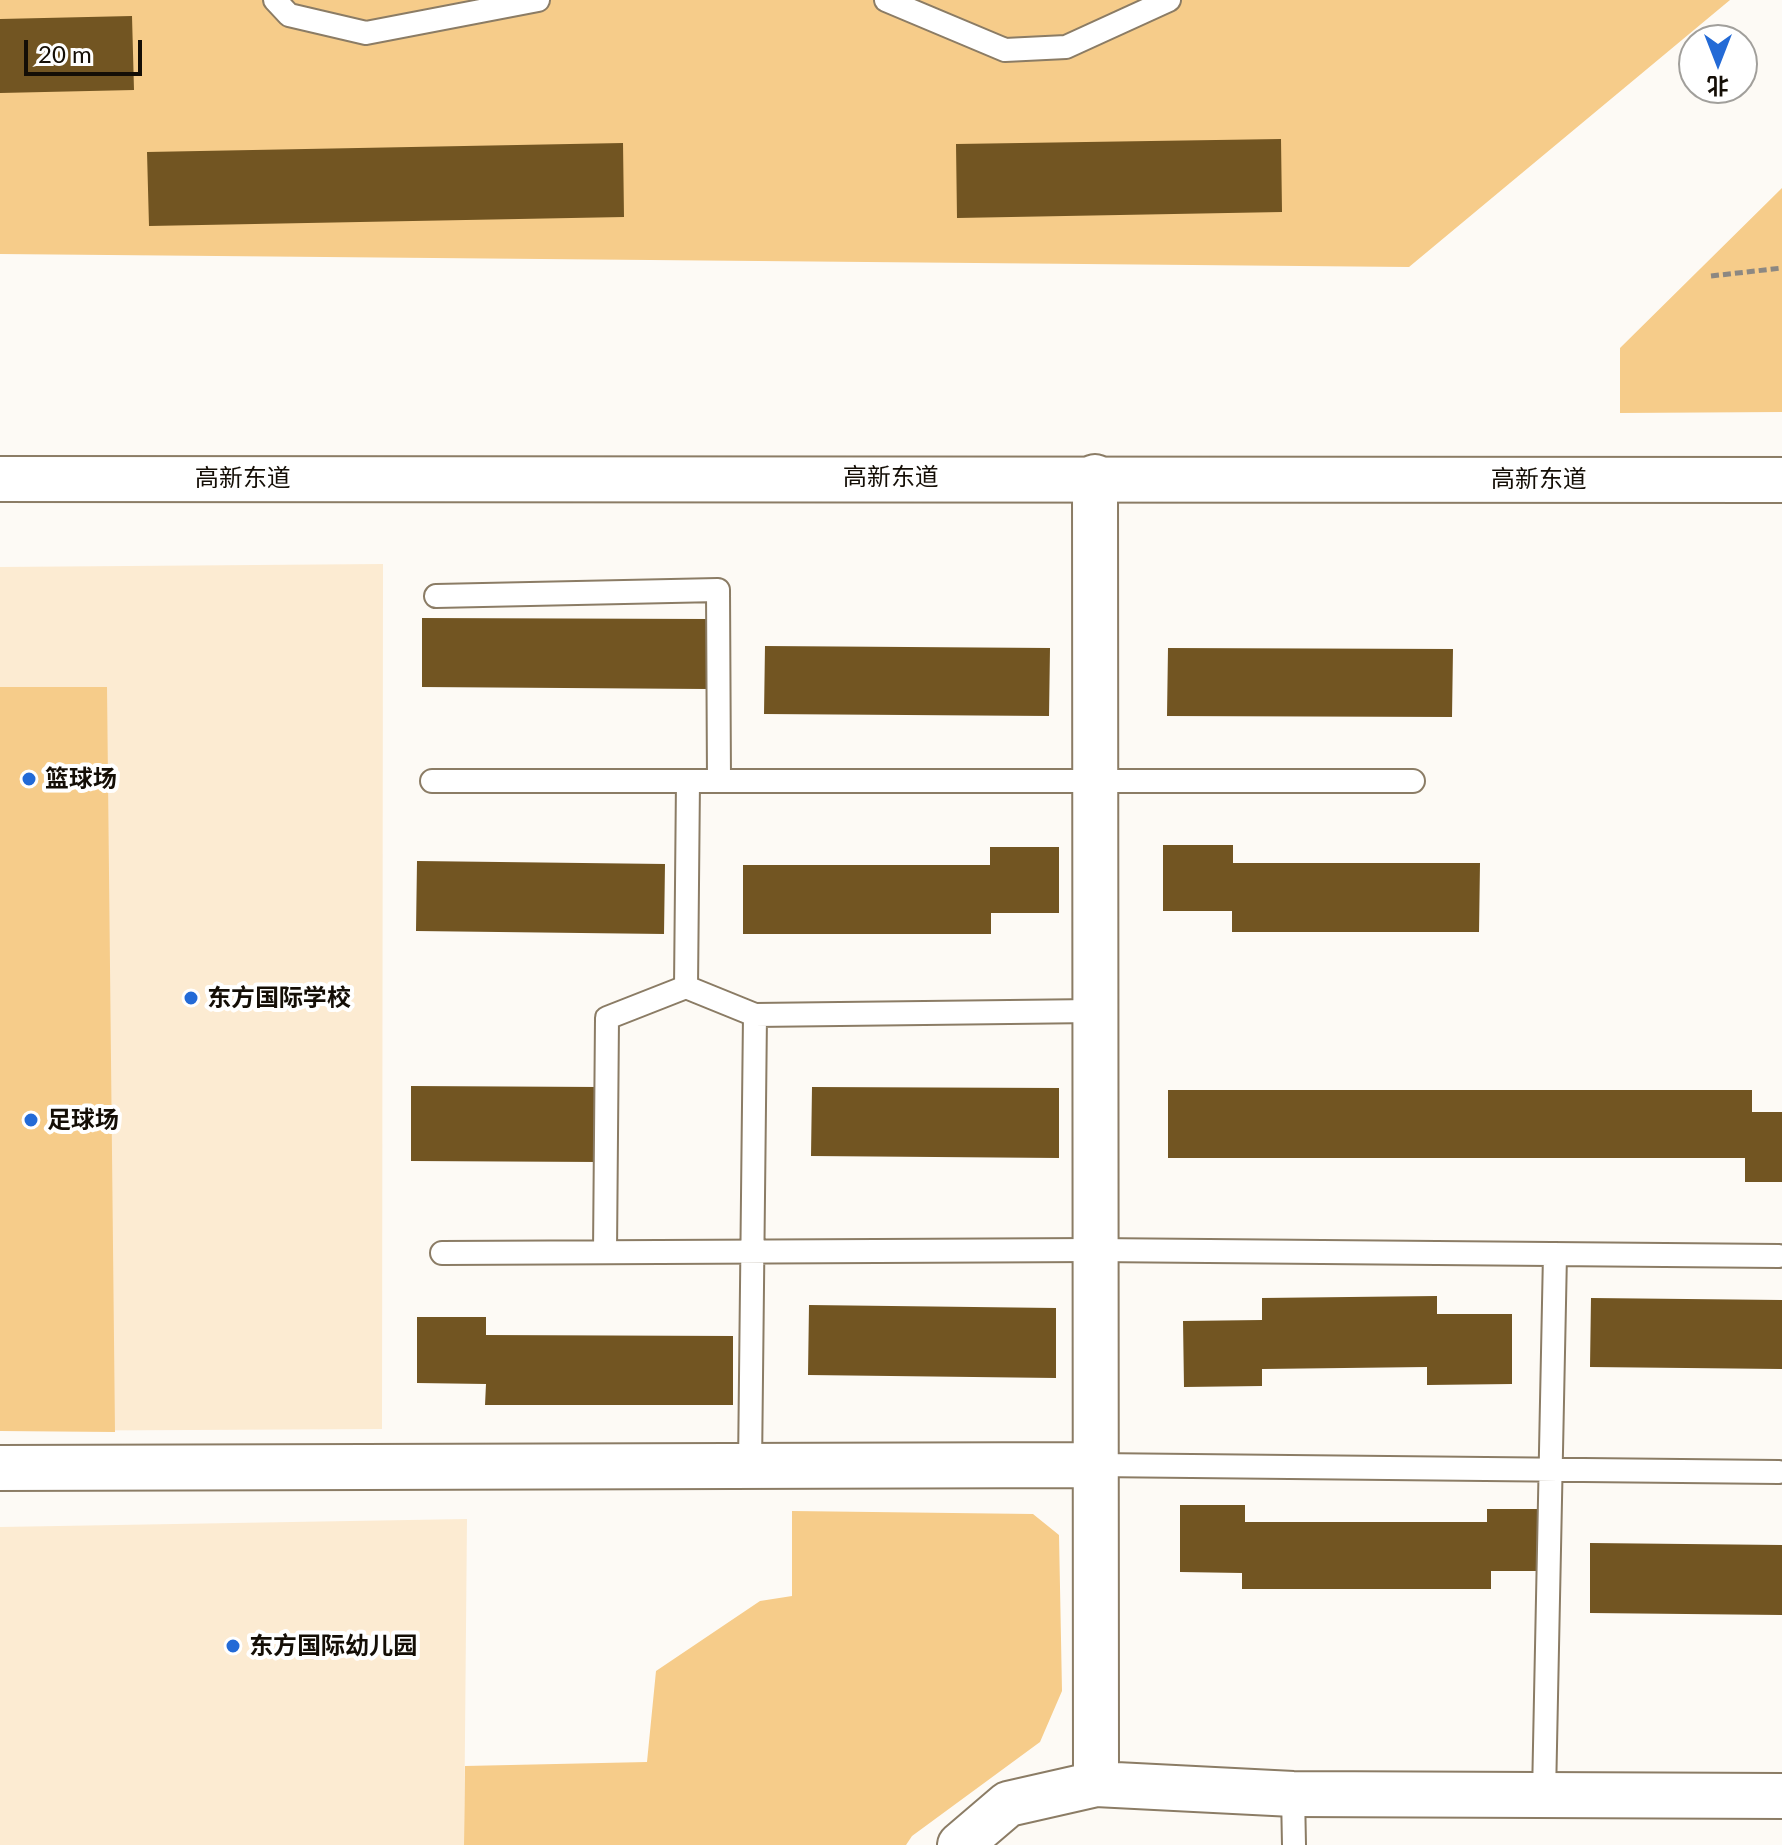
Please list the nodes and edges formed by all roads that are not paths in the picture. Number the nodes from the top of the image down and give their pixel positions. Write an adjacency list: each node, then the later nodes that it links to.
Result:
1 (275, 0): 2 (lane)
2 (538, 0)
3 (886, 0): 4 (lane)
4 (1169, 0)
5 (1095, 477): 6 (street, 高新东道); 7 (street, 高新东道); 12 (street)
6 (0, 479)
7 (1782, 480)
8 (436, 596): 11 (lane)
9 (432, 781): 10 (lane)
10 (688, 781): 11 (lane); 14 (lane)
11 (719, 781): 12 (lane)
12 (1095, 781): 13 (lane); 15 (street)
13 (1413, 781)
14 (686, 987): 16 (lane); 19 (lane)
15 (1094, 1011): 16 (lane); 17 (street)
16 (755, 1015): 18 (lane)
17 (1094, 1250): 18 (lane); 21 (lane); 23 (street)
18 (754, 1251): 19 (lane); 24 (lane)
19 (605, 1252): 20 (lane)
20 (442, 1253)
21 (1555, 1254): 22 (lane); 26 (lane)
22 (1779, 1256)
23 (1094, 1465): 24 (street); 26 (lane); 28 (street)
24 (750, 1467): 25 (street)
25 (0, 1468)
26 (1549, 1469): 27 (lane); 30 (lane)
27 (1779, 1472)
28 (1096, 1784): 29 (street); 32 (street)
29 (1293, 1794): 30 (street); 33 (lane)
30 (1544, 1795): 31 (street)
31 (1782, 1796)
32 (960, 1845)
33 (1294, 1845)

